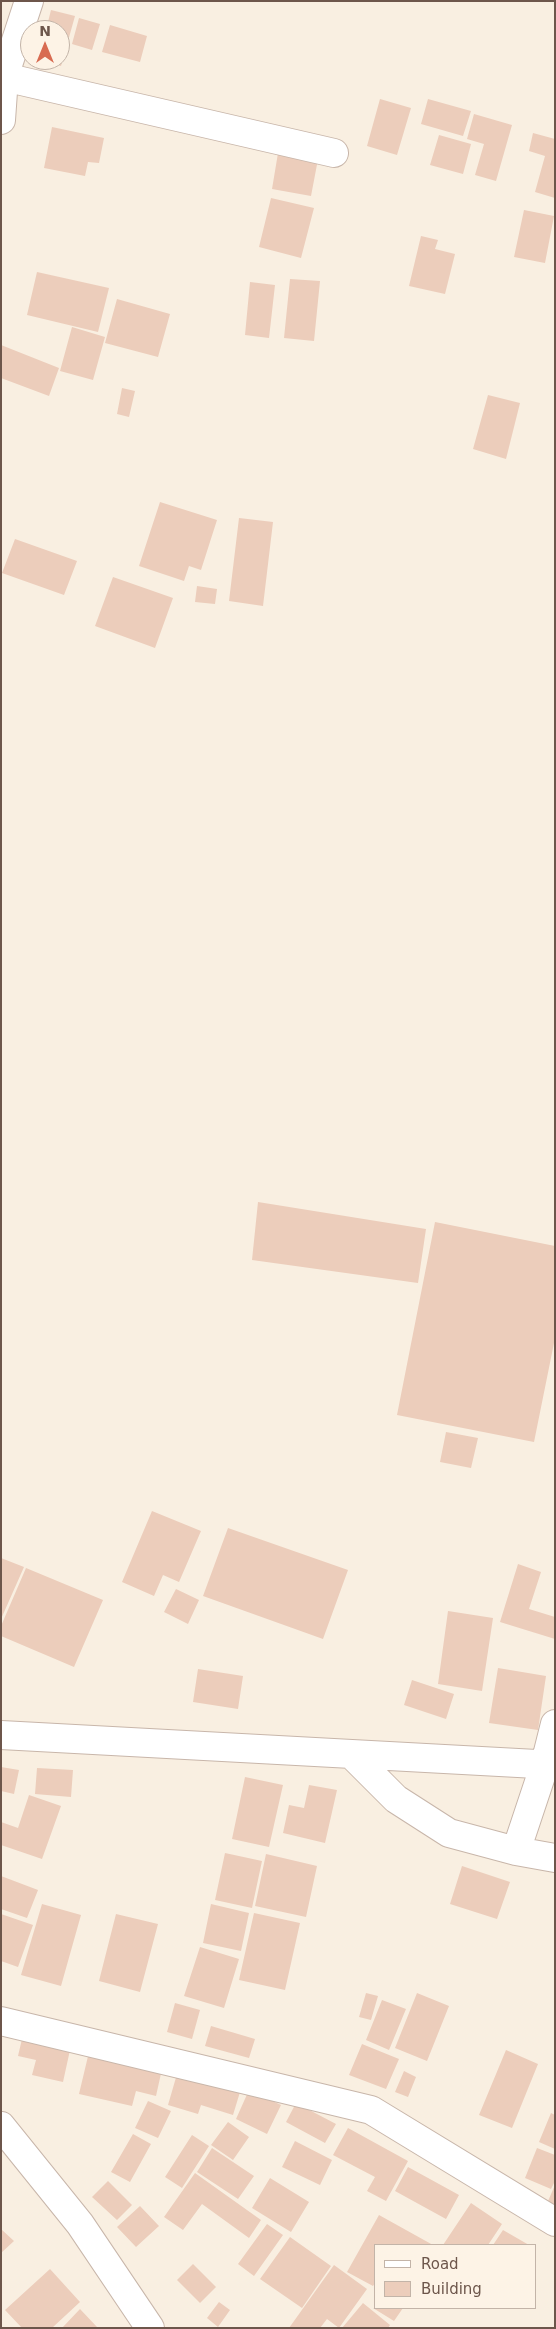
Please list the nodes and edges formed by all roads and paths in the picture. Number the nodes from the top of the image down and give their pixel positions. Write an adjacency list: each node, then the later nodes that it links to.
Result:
1 (29, 1): 2 (street)
2 (4, 77): 3 (street); 4 (street)
3 (1, 120)
4 (334, 153)
5 (555, 1724): 8 (street)
6 (1, 1735): 7 (street)
7 (351, 1754): 8 (street); 9 (street)
8 (550, 1765): 9 (street)
9 (516, 1851): 10 (street)
10 (555, 1858)
11 (1, 2021): 13 (street)
12 (1, 2126): 14 (street)
13 (555, 2222)
14 (150, 2328)

